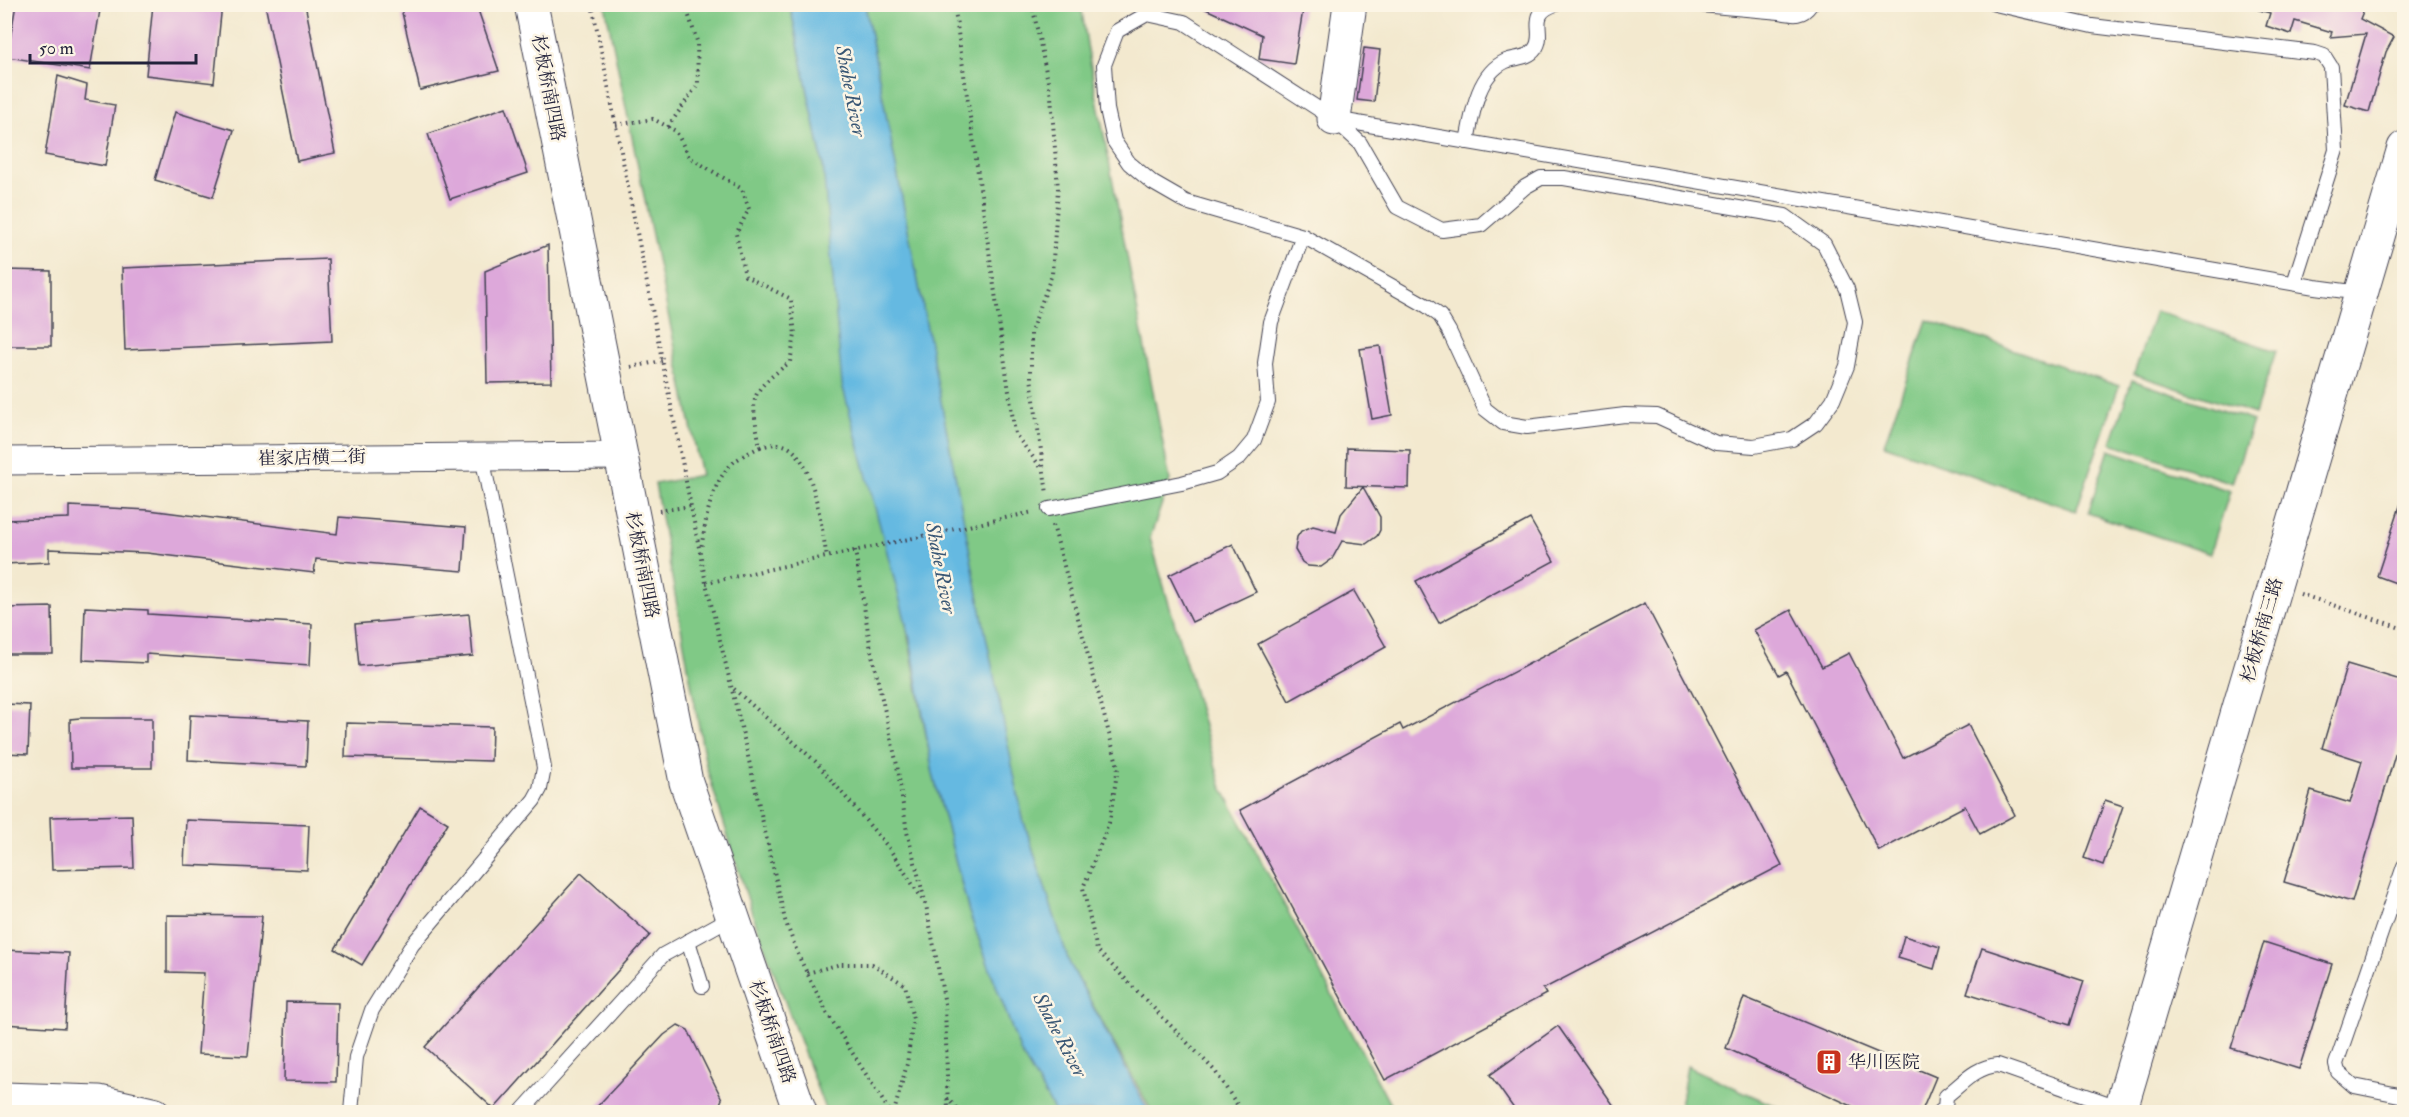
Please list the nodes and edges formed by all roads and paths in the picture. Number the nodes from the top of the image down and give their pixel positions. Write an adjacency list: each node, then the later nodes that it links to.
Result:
1 (531, 4): 23 (street, 杉板桥南四路)
2 (592, 4): 12 (path)
3 (685, 4): 13 (path)
4 (954, 4): 25 (path)
5 (1032, 4): 25 (path)
6 (1350, 4): 11 (street)
7 (1556, 4): 14 (lane)
8 (1690, 4): 9 (lane)
9 (1811, 4)
10 (1995, 4): 17 (lane)
11 (1334, 119): 14 (lane); 16 (lane); 16 (lane)
12 (616, 125): 13 (path); 19 (path)
13 (668, 126): 21 (path)
14 (1467, 142): 17 (lane)
15 (2404, 148): 18 (street, 杉板桥南三路)
16 (1303, 236): 27 (lane)
17 (2294, 283): 18 (lane)
18 (2360, 293): 33 (street, 杉板桥南三路)
19 (662, 361): 20 (path); 26 (path)
20 (633, 378)
21 (760, 447): 30 (path); 31 (path)
22 (482, 456): 23 (street, 崔家店横二街); 24 (street, 崔家店横二街); 48 (lane)
23 (620, 456): 38 (street, 杉板桥南四路)
24 (4, 461)
25 (1044, 470): 27 (path)
26 (691, 506): 28 (path); 30 (path)
27 (1049, 509): 29 (path); 53 (path)
28 (656, 512)
29 (855, 550): 31 (path); 37 (path)
30 (700, 553): 32 (path)
31 (827, 556): 32 (path)
32 (706, 583): 35 (path)
33 (2275, 585): 34 (path); 46 (street, 杉板桥南三路)
34 (2404, 630)
35 (732, 687): 37 (path); 40 (path)
36 (2404, 866): 43 (lane)
37 (926, 905): 44 (path)
38 (732, 917): 39 (lane); 45 (street, 杉板桥南四路)
39 (688, 941): 41 (lane); 49 (lane)
40 (807, 973): 50 (path); 50 (path)
41 (702, 986)
42 (4, 1096): 47 (street)
43 (2404, 1096)
44 (947, 1098): 51 (path); 52 (path)
45 (796, 1111)
46 (2128, 1111): 54 (lane)
47 (156, 1113)
48 (351, 1113)
49 (521, 1113)
50 (892, 1113)
51 (948, 1113)
52 (960, 1113)
53 (1242, 1113)
54 (1940, 1113)

